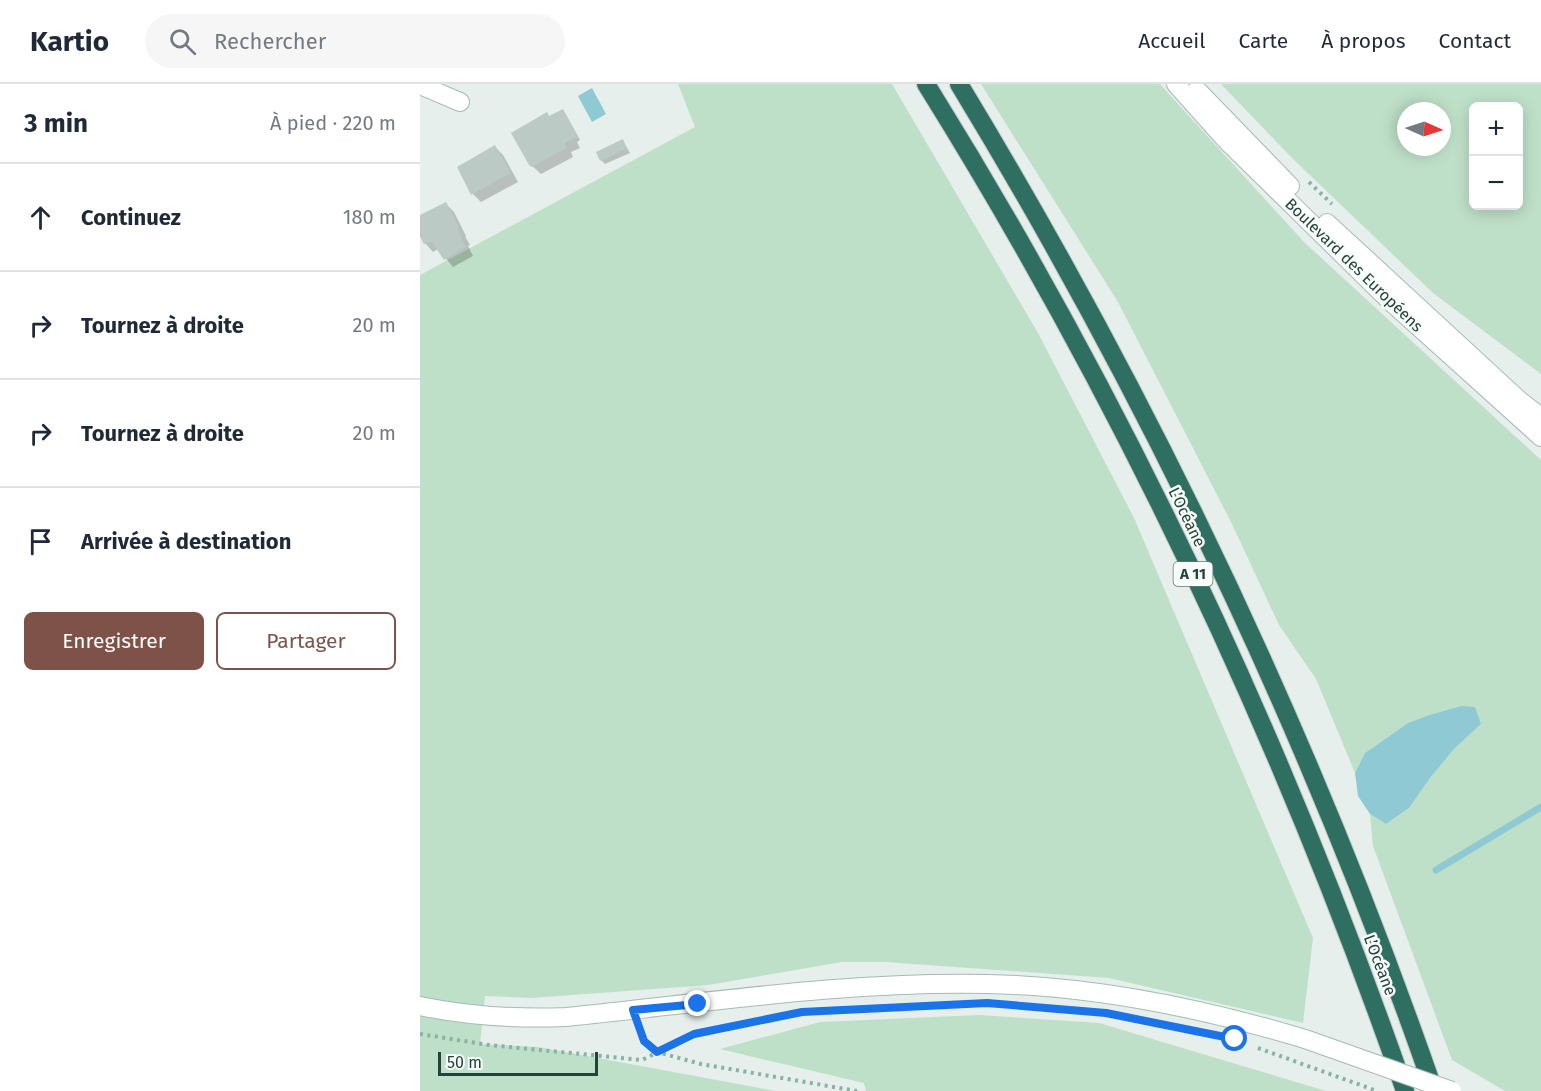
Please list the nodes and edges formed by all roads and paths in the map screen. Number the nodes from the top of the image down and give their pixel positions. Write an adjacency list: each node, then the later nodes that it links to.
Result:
1 (926, 84): 17 (highway, L’Océane / A 11)
2 (959, 84): 18 (highway, L’Océane / A 11)
3 (1176, 84): 8 (main road, Boulevard des Européens)
4 (1191, 84): 7 (main road, Boulevard des Européens)
5 (420, 85): 6 (main road)
6 (460, 102)
7 (1541, 417)
8 (1541, 437)
9 (420, 1006): 10 (main road)
10 (633, 1010): 14 (path); 19 (main road, bridge)
11 (802, 1012): 14 (path)
12 (420, 1034): 14 (path)
13 (1257, 1047): 16 (path)
14 (657, 1052): 15 (path)
15 (857, 1091)
16 (1377, 1091)
17 (1405, 1091)
18 (1434, 1091)
19 (1452, 1091)

